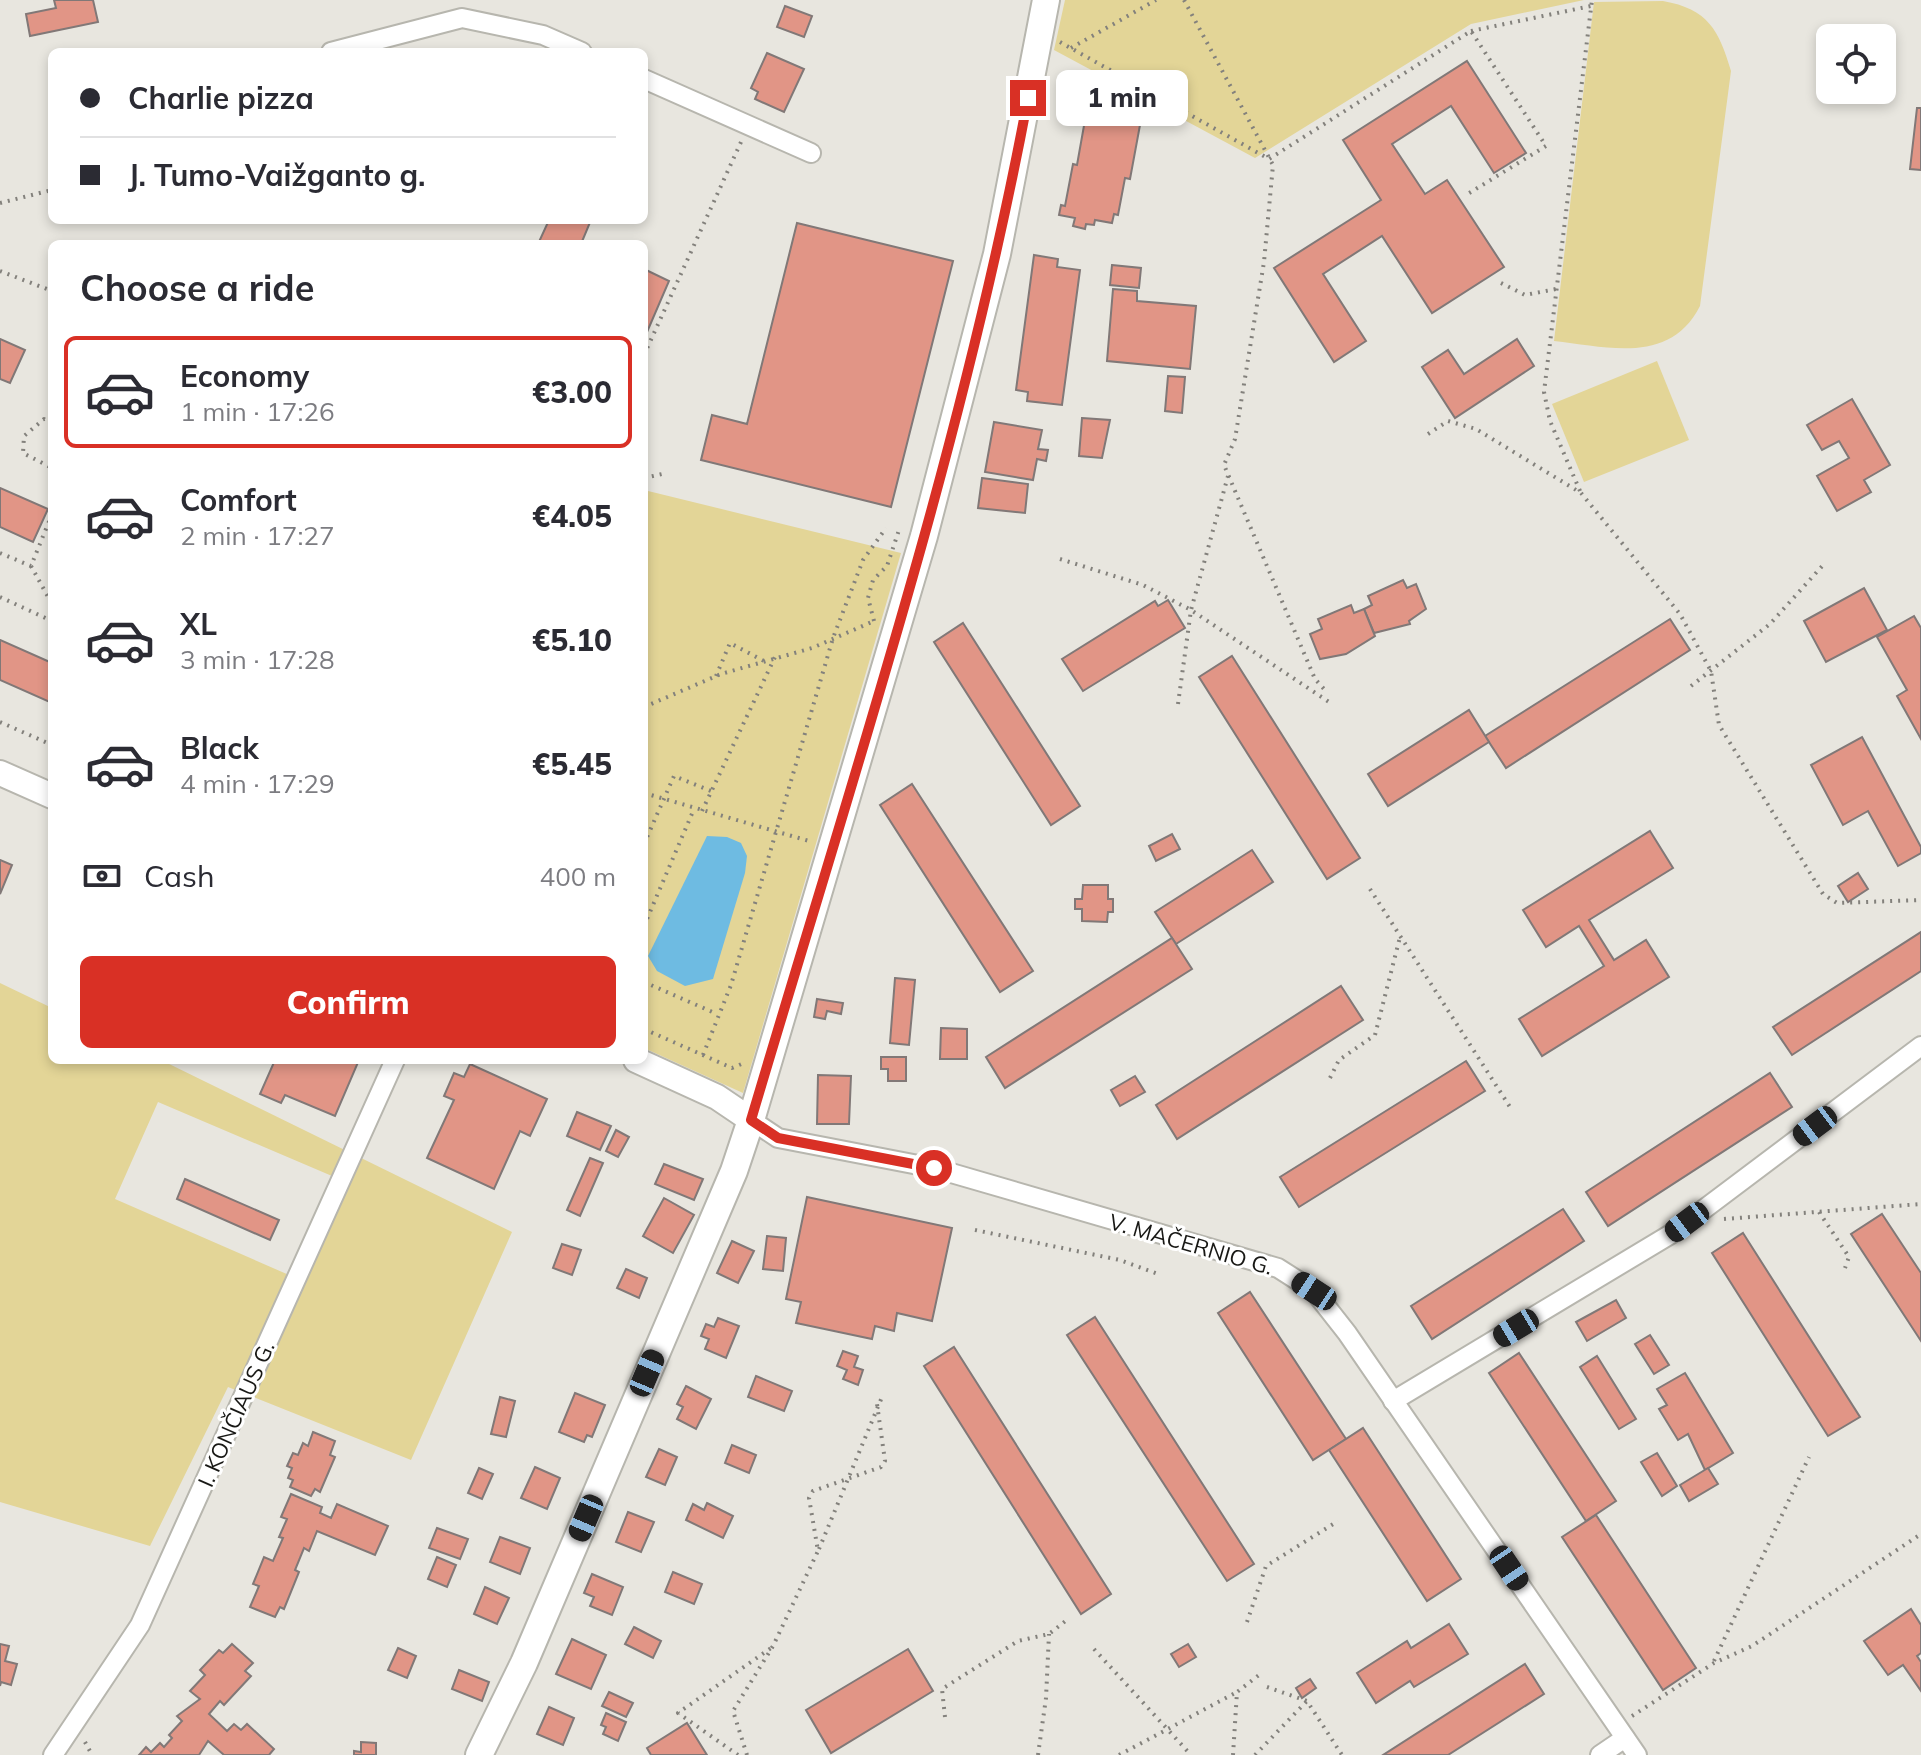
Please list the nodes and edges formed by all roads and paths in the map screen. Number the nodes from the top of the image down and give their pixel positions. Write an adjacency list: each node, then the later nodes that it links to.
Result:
1 (1046, 0): 6 (main road)
2 (1156, 0): 9 (path)
3 (1184, 0): 13 (path)
4 (1592, 3): 5 (path); 20 (path)
5 (1471, 31): 13 (path); 15 (path)
6 (1039, 36): 9 (path); 80 (main road)
7 (346, 48): 8 (street)
8 (573, 48)
9 (1071, 48): 13 (path)
10 (648, 81): 11 (street)
11 (748, 125): 12 (street); 21 (path)
12 (811, 153)
13 (1269, 159): 26 (path)
14 (48, 191): 16 (path)
15 (1466, 195)
16 (0, 203)
17 (0, 271): 19 (path)
18 (1501, 283): 20 (path)
19 (48, 289)
20 (1556, 289): 28 (path)
21 (648, 346)
22 (48, 421): 24 (path)
23 (1428, 434): 28 (path)
24 (48, 466)
25 (662, 474): 27 (path)
26 (1228, 475): 38 (path); 48 (path)
27 (648, 477)
28 (1581, 493): 45 (path)
29 (48, 524): 35 (path)
30 (886, 528): 42 (path)
31 (899, 530): 40 (path)
32 (0, 553): 35 (path)
33 (1060, 559): 38 (path)
34 (1824, 564): 45 (path)
35 (31, 566): 37 (path)
36 (0, 597): 39 (path)
37 (48, 597)
38 (1191, 610): 49 (path); 50 (path)
39 (48, 619)
40 (874, 621): 41 (path); 42 (path)
41 (869, 636)
42 (833, 638): 43 (path); 62 (path)
43 (775, 657): 44 (path); 55 (path)
44 (764, 661): 46 (path); 46 (path)
45 (1711, 671): 47 (path); 67 (path)
46 (716, 676): 51 (path)
47 (1691, 686)
48 (1324, 689)
49 (1329, 702)
50 (1178, 704)
51 (648, 705)
52 (0, 722): 53 (path)
53 (48, 743)
54 (0, 773): 56 (street)
55 (711, 791): 58 (path); 60 (path)
56 (48, 794)
57 (648, 795): 58 (path)
58 (664, 801): 59 (path); 63 (path)
59 (694, 809): 60 (path); 68 (path)
60 (702, 811): 62 (path)
61 (813, 826): 64 (path)
62 (778, 832): 64 (path); 71 (path)
63 (648, 835)
64 (809, 841): 65 (path)
65 (805, 856)
66 (1370, 889): 69 (path)
67 (1921, 900)
68 (648, 917)
69 (1400, 937): 78 (path); 79 (path)
70 (648, 984): 71 (path)
71 (717, 1014): 75 (path)
72 (648, 1031): 75 (path)
73 (1921, 1046): 83 (street)
74 (748, 1050): 75 (path)
75 (703, 1055)
76 (393, 1064): 108 (street, I. KONČIAUS G.)
77 (645, 1064): 80 (street)
78 (1330, 1078)
79 (1510, 1107)
80 (751, 1120): 88 (street, V. MAČERNIO G.); 109 (main road)
81 (1921, 1204): 82 (path)
82 (1819, 1212): 83 (path); 85 (path)
83 (1687, 1222): 88 (street)
84 (975, 1230): 86 (path)
85 (1845, 1268)
86 (1161, 1275)
87 (882, 1397): 89 (path)
88 (1393, 1401): 107 (street, V. MAČERNIO G.)
89 (877, 1404): 91 (path); 91 (path)
90 (1809, 1457): 100 (path)
91 (848, 1478): 94 (path); 94 (path)
92 (1338, 1521): 96 (path)
93 (1921, 1534): 100 (path)
94 (818, 1551): 98 (path)
95 (1068, 1619): 97 (path)
96 (1247, 1622)
97 (1049, 1634): 105 (path); 112 (path)
98 (773, 1646): 110 (path); 111 (path)
99 (1094, 1649): 106 (path)
100 (1714, 1663): 107 (path)
101 (1259, 1675): 103 (path)
102 (1267, 1687): 104 (path)
103 (1237, 1692): 106 (path); 115 (path)
104 (1307, 1701): 116 (path); 117 (path)
105 (945, 1717)
106 (1168, 1730): 113 (path); 114 (path)
107 (1621, 1732): 118 (street); 119 (street, V. MAČERNIO G.)
108 (53, 1755)
109 (479, 1755)
110 (738, 1755)
111 (747, 1755)
112 (1038, 1755)
113 (1119, 1755)
114 (1191, 1755)
115 (1233, 1755)
116 (1255, 1755)
117 (1342, 1755)
118 (1600, 1755)
119 (1637, 1755)

